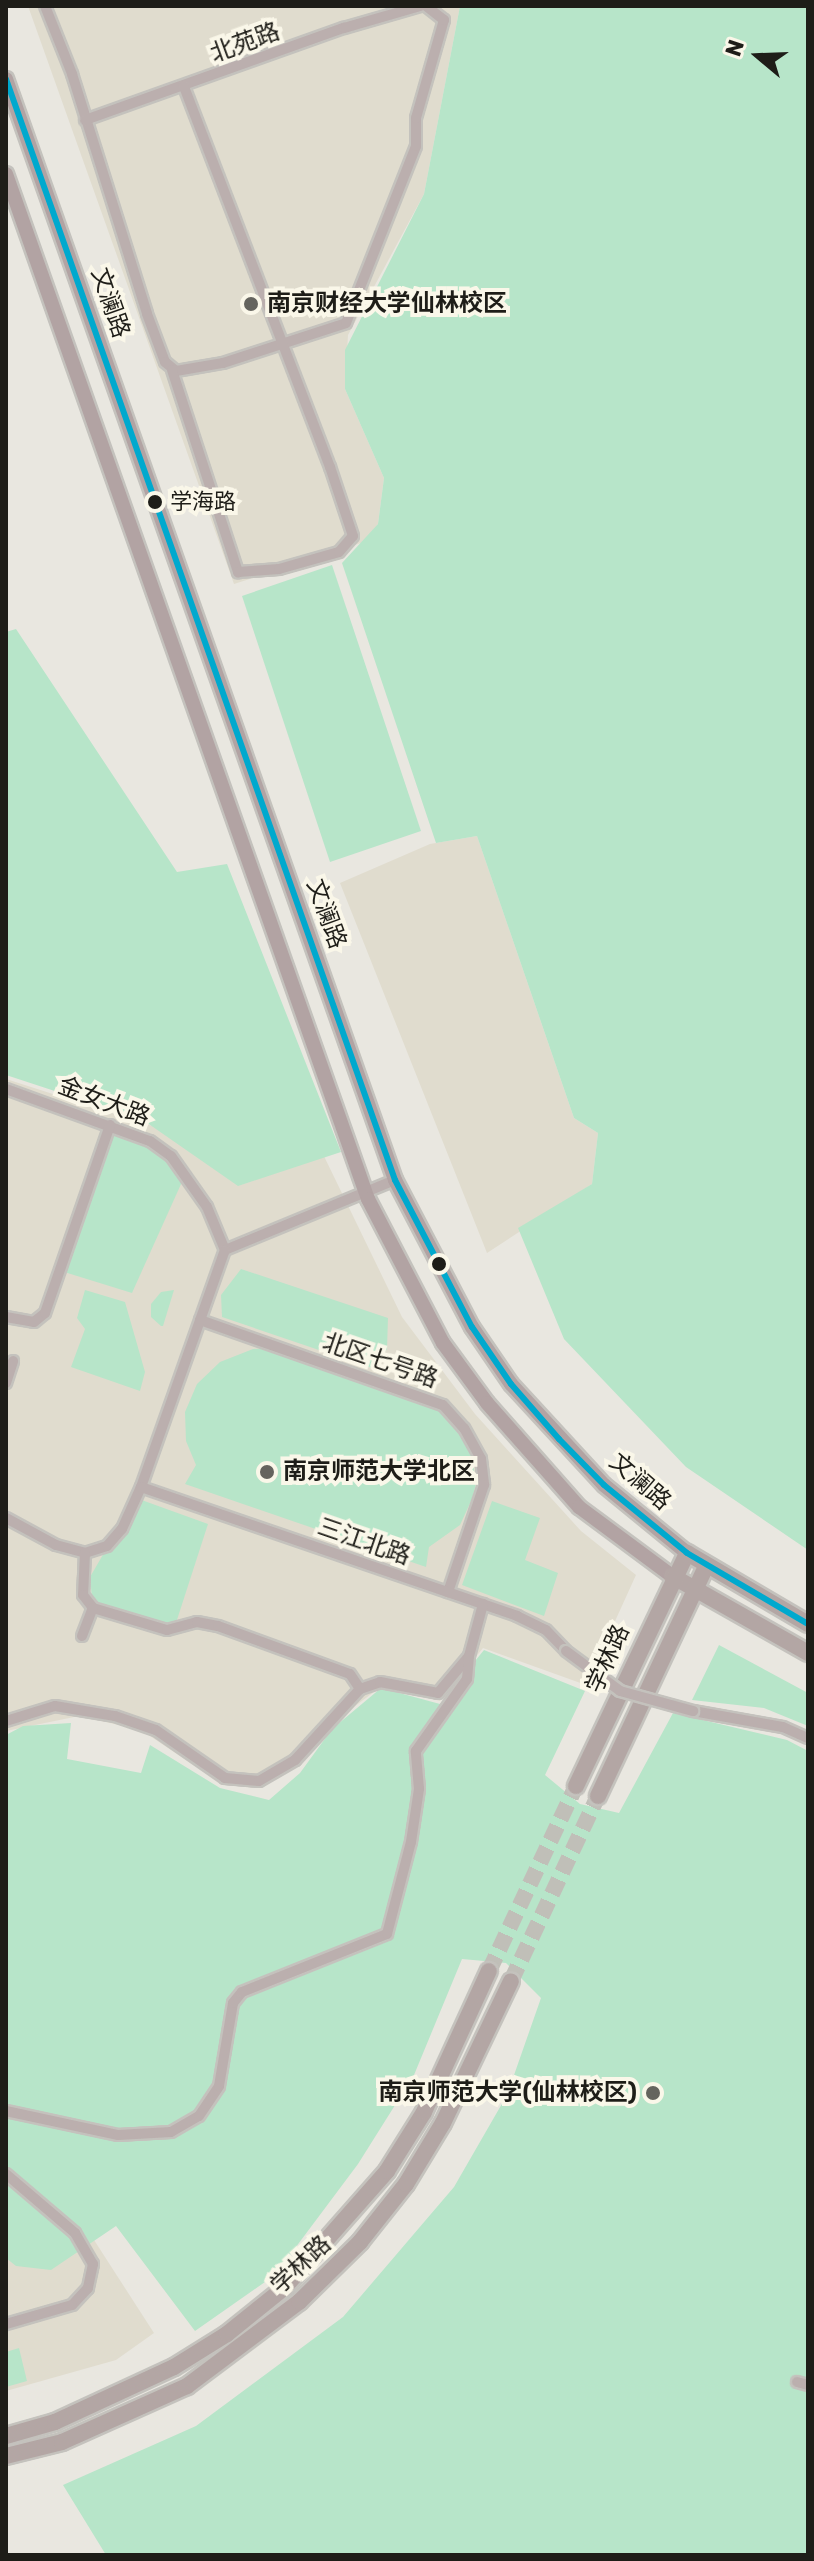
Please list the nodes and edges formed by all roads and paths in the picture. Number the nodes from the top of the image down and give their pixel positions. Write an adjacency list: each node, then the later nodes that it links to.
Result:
1 (45, 6): 6 (street)
2 (420, 6): 5 (street, 北苑路)
3 (426, 6): 8 (street)
4 (6, 79): 12 (main road, 文澜路)
5 (184, 86): 6 (street, 北苑路); 8 (street)
6 (85, 120): 9 (street)
7 (6, 174): 13 (main road)
8 (283, 343): 9 (street); 9 (street)
9 (172, 370)
10 (6, 1089): 11 (street, 金女大路)
11 (110, 1125): 14 (street, 金女大路); 15 (street)
12 (395, 1180): 13 (street); 22 (main road, 文澜路)
13 (366, 1192): 14 (street); 24 (main road)
14 (225, 1250): 16 (street)
15 (6, 1317)
16 (200, 1320): 19 (street); 26 (street, 北区七号路)
17 (13, 1361): 18 (street)
18 (6, 1383)
19 (141, 1487): 21 (street); 26 (street, 三江北路)
20 (6, 1518): 21 (street)
21 (85, 1553): 28 (street)
22 (687, 1553): 23 (main road, 文澜路); 24 (main road, 学林路)
23 (706, 1567): 25 (main road, 学林路); 29 (main road, 文澜路)
24 (672, 1576): 25 (main road); 34 (main road, 学林路)
25 (694, 1588): 31 (main road); 35 (main road, 学林路)
26 (448, 1592): 27 (street, 三江北路)
27 (483, 1604): 32 (street); 34 (street, 三江北路, bridge)
28 (93, 1608): 30 (street); 33 (street)
29 (808, 1624)
30 (82, 1636)
31 (808, 1653)
32 (469, 1656): 33 (street); 42 (street)
33 (360, 1689): 36 (street)
34 (620, 1691): 35 (street, 三江北路, bridge); 38 (main road, 学林路)
35 (642, 1699): 37 (street, 三江北路, bridge); 39 (main road, 学林路)
36 (6, 1721)
37 (808, 1738)
38 (576, 1786)
39 (598, 1796)
40 (489, 1971): 45 (main road, 学林路)
41 (511, 1981): 46 (main road, 学林路)
42 (6, 2111)
43 (6, 2174): 44 (street)
44 (6, 2324)
45 (6, 2436)
46 (6, 2456)

